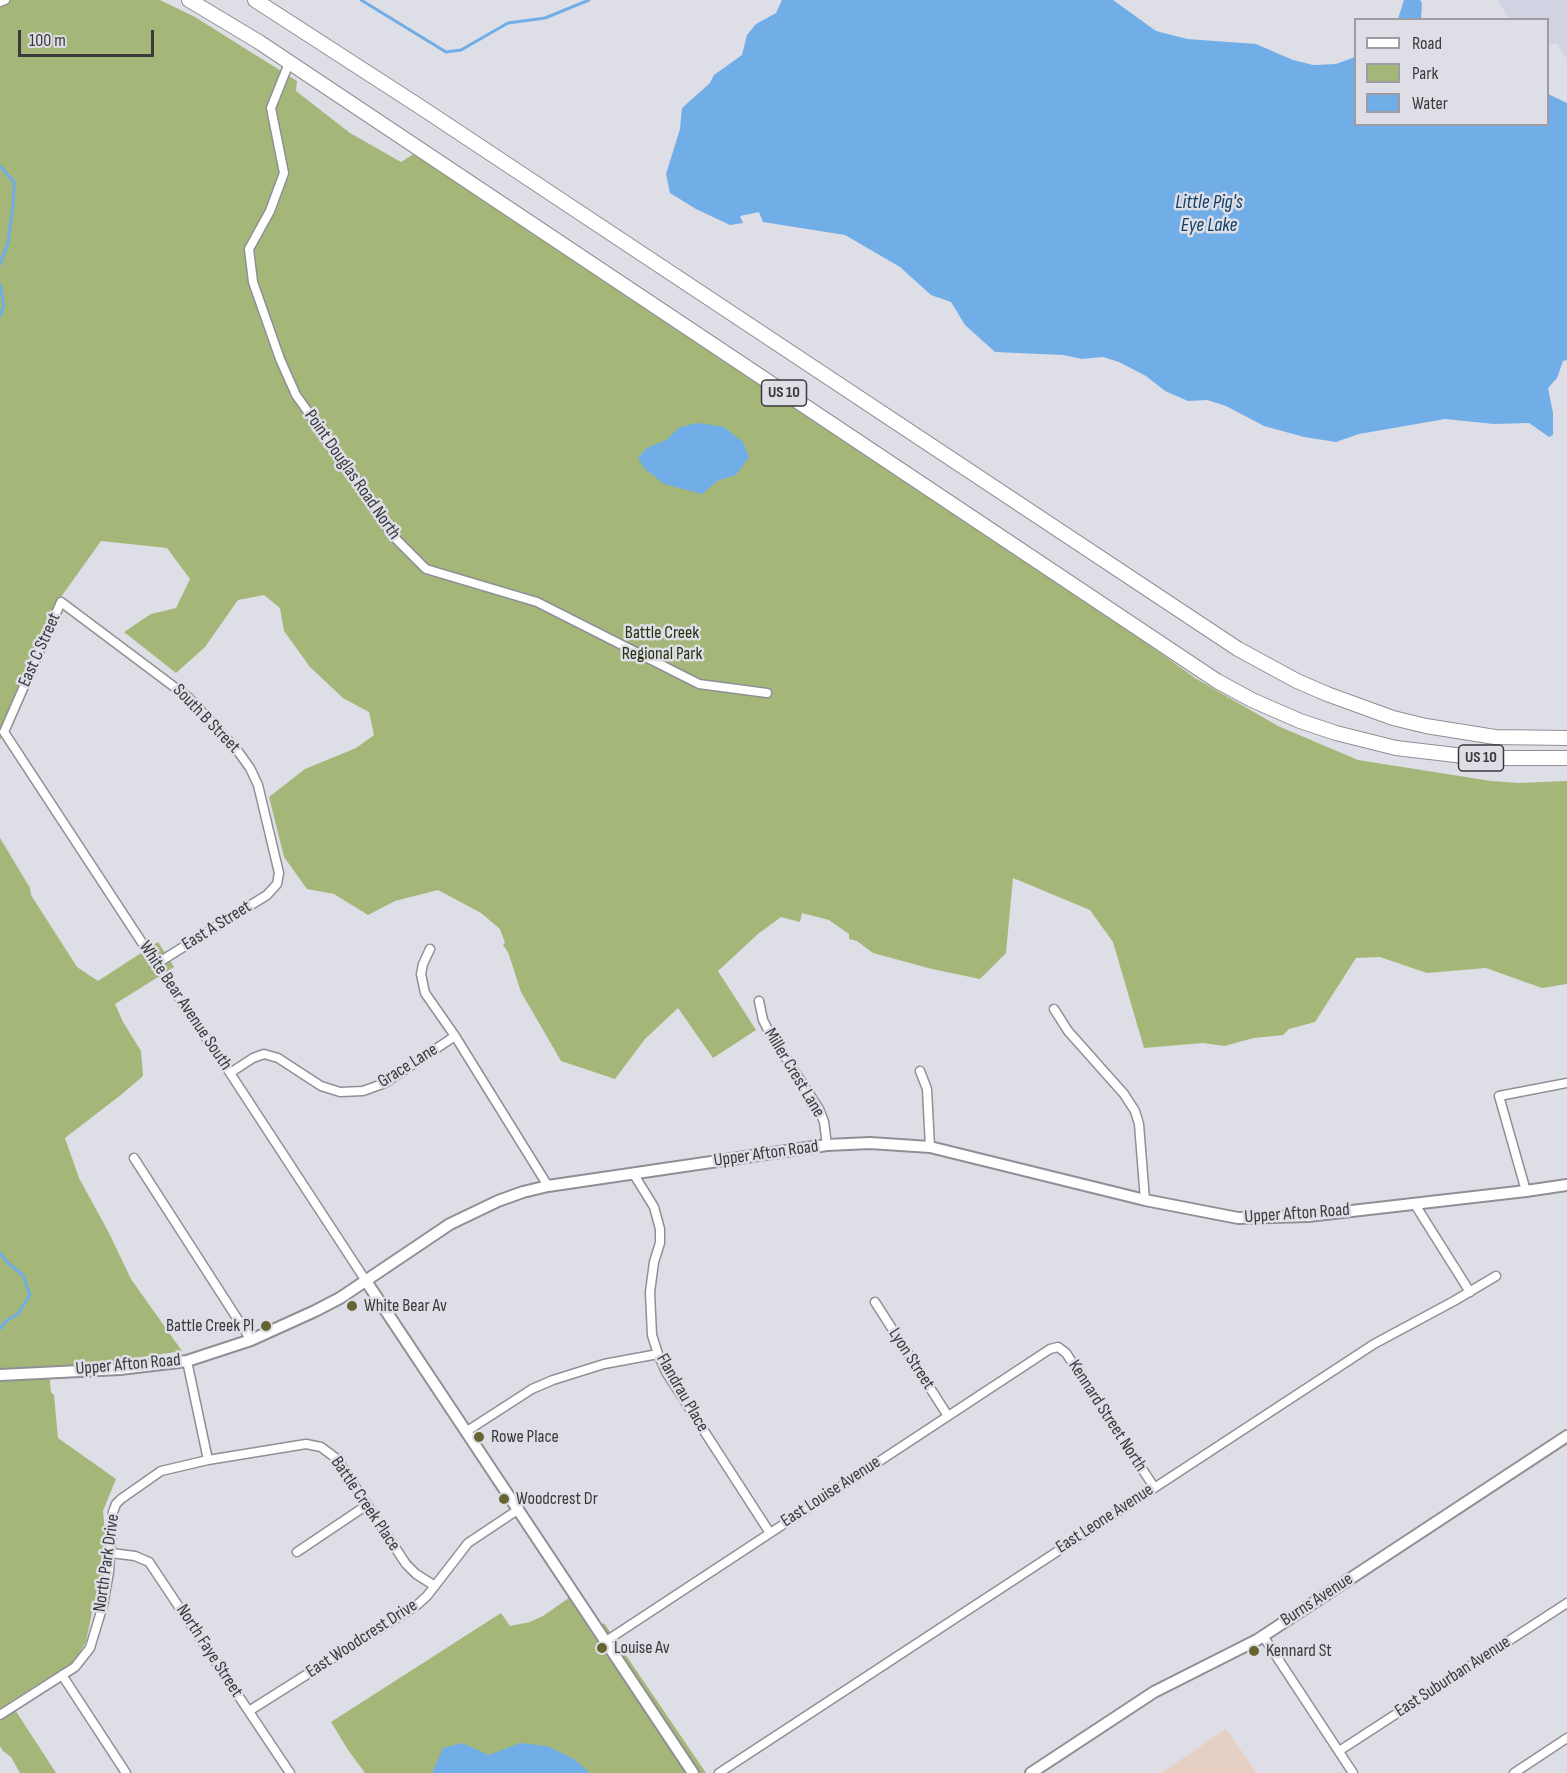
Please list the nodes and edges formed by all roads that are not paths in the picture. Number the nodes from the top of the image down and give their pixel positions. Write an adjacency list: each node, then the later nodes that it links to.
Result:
1 (5, 0): 4 (street)
2 (189, 0): 5 (highway, US 10)
3 (255, 0): 9 (highway, US 10)
4 (0, 2)
5 (289, 63): 7 (street, Point Douglas Road North); 10 (highway, US 10)
6 (61, 602): 8 (street, East C Street); 11 (street, South B Street)
7 (767, 693)
8 (4, 732): 13 (street, White Bear Avenue South)
9 (1567, 738)
10 (1567, 758)
11 (277, 884): 13 (street, East A Street)
12 (430, 949): 16 (street)
13 (156, 964): 18 (street, White Bear Avenue South)
14 (759, 1001): 20 (street, Miller Crest Lane)
15 (1054, 1009): 27 (street)
16 (455, 1036): 18 (street, Grace Lane); 25 (street)
17 (920, 1071): 21 (street)
18 (230, 1073): 30 (street, White Bear Avenue South)
19 (1567, 1083): 26 (street)
20 (827, 1145): 21 (street, Upper Afton Road); 23 (street, Upper Afton Road)
21 (930, 1147): 27 (street, Upper Afton Road)
22 (134, 1158): 33 (street)
23 (633, 1173): 25 (street, Upper Afton Road); 35 (street, Flandrau Place)
24 (1567, 1185): 26 (street, Upper Afton Road)
25 (548, 1186): 30 (street, Upper Afton Road)
26 (1526, 1191): 28 (street, Upper Afton Road)
27 (1145, 1200): 28 (street, Upper Afton Road)
28 (1414, 1203): 31 (street)
29 (1496, 1276): 31 (street, East Leone Avenue)
30 (366, 1281): 33 (street, Upper Afton Road); 39 (street)
31 (1470, 1292): 42 (street, East Leone Avenue)
32 (875, 1302): 38 (street, Lyon Street)
33 (251, 1340): 36 (street, Upper Afton Road)
34 (1058, 1347): 38 (street, East Louise Avenue); 42 (street, Kennard Street North)
35 (658, 1354): 39 (street); 45 (street, Flandrau Place)
36 (187, 1361): 37 (street, Upper Afton Road); 41 (street)
37 (0, 1375)
38 (948, 1416): 45 (street, East Louise Avenue)
39 (467, 1431): 44 (street)
40 (1567, 1436): 50 (street, Burns Avenue)
41 (208, 1460): 43 (street, Battle Creek Place); 47 (street, North Park Drive)
42 (1154, 1487): 60 (street, East Leone Avenue)
43 (367, 1505): 46 (street); 48 (street, Battle Creek Place)
44 (519, 1509): 48 (street, East Woodcrest Drive); 51 (street)
45 (770, 1533): 51 (street, East Louise Avenue)
46 (297, 1552)
47 (111, 1553): 52 (street, North Park Drive); 53 (street, North Faye Street)
48 (435, 1586): 53 (street, East Woodcrest Drive)
49 (1567, 1603): 56 (street, East Suburban Avenue)
50 (1263, 1636): 56 (street); 61 (street, Burns Avenue)
51 (606, 1641): 59 (street)
52 (62, 1676): 54 (street, North Park Drive); 57 (street)
53 (249, 1711): 58 (street, North Faye Street)
54 (0, 1715)
55 (1567, 1738): 63 (street)
56 (1339, 1751): 62 (street)
57 (126, 1773)
58 (290, 1773)
59 (693, 1773)
60 (719, 1773)
61 (1031, 1773)
62 (1353, 1773)
63 (1514, 1773)

